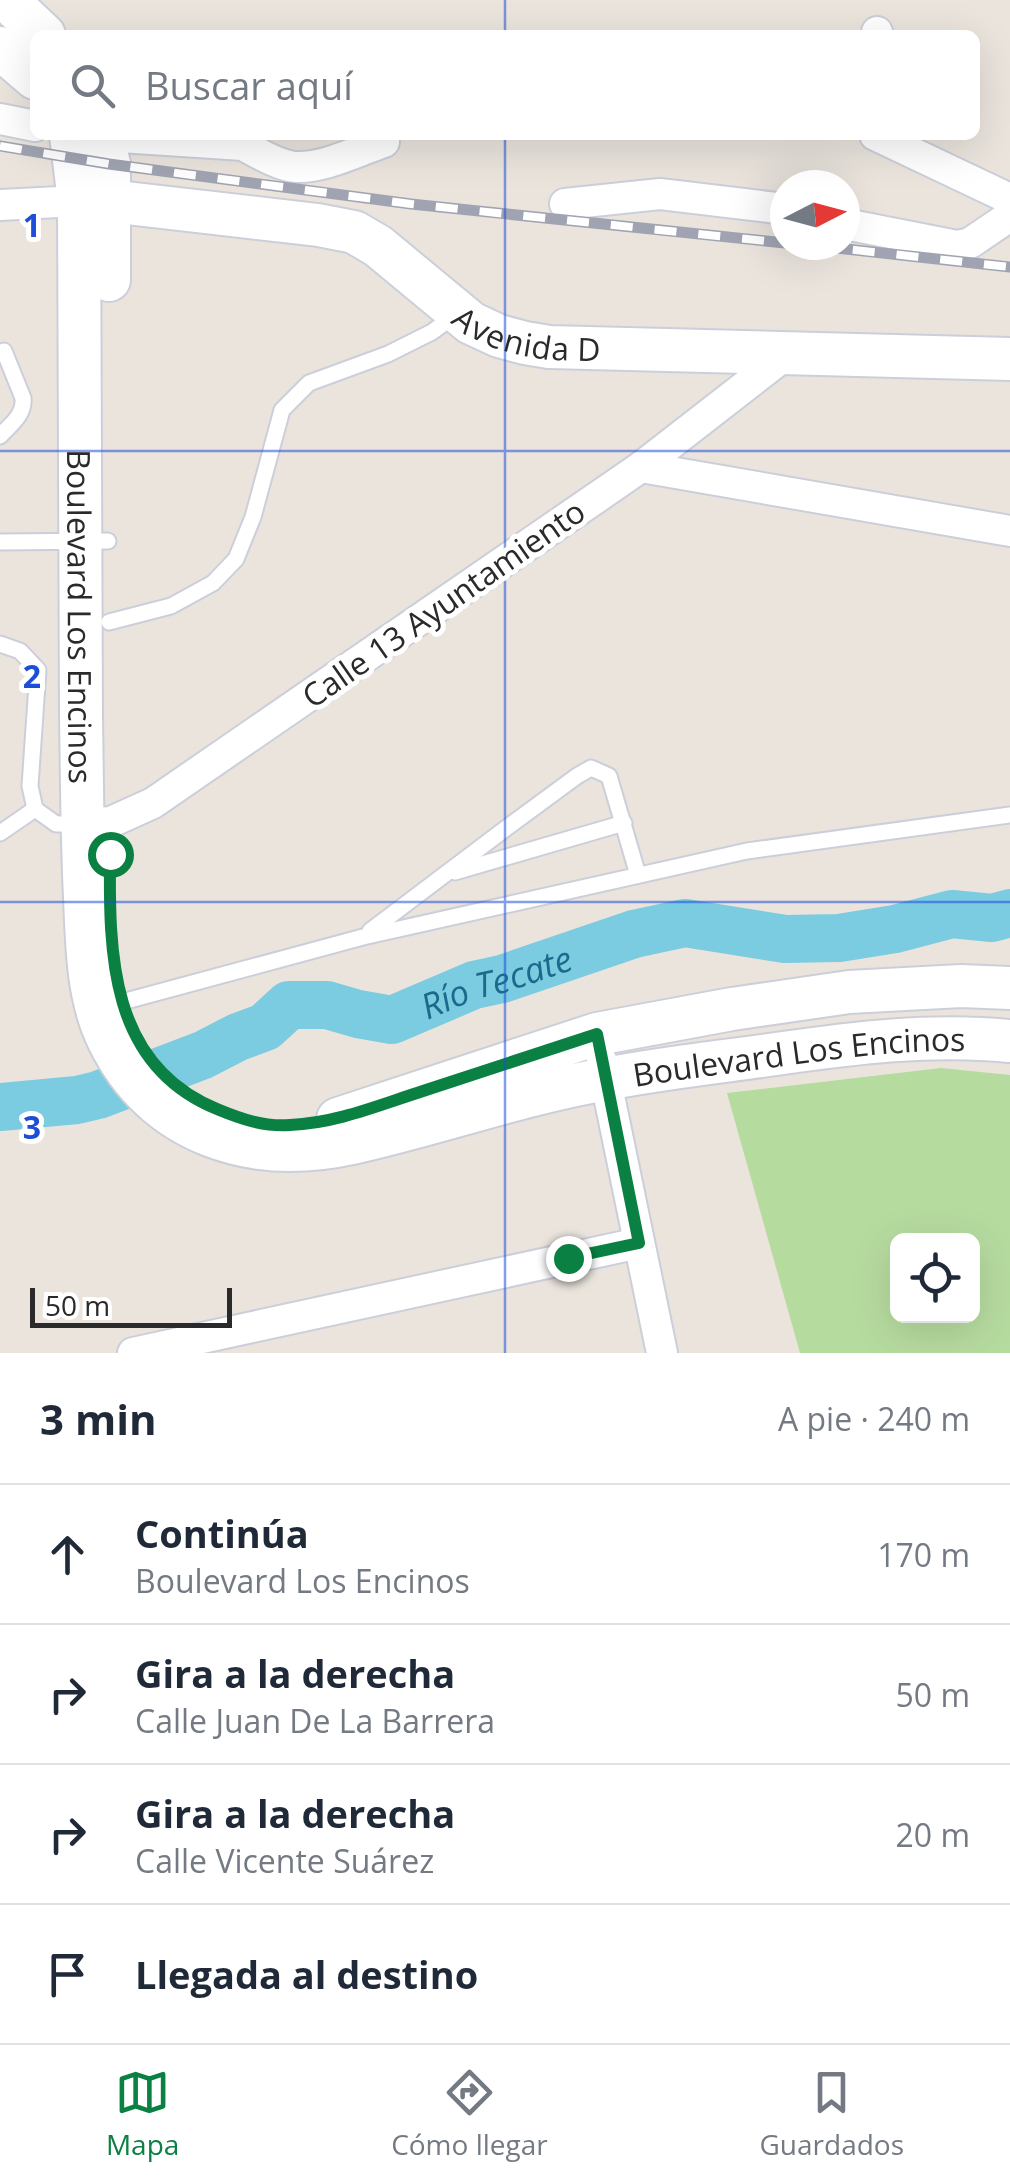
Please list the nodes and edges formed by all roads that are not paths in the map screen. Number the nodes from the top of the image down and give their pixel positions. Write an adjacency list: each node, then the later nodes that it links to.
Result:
1 (7, 0): 2 (main road)
2 (39, 30)
3 (0, 48): 4 (main road)
4 (30, 74)
5 (0, 118): 6 (street)
6 (30, 125)
7 (73, 140): 13 (main road, Boulevard Los Encinos)
8 (103, 140): 13 (main road, Boulevard Los Encinos)
9 (165, 140): 11 (street)
10 (886, 140): 12 (street)
11 (384, 142)
12 (1010, 199)
13 (94, 201): 15 (street); 19 (main road, Avenida D); 26 (main road, Boulevard Los Encinos)
14 (565, 204): 16 (street)
15 (0, 205)
16 (770, 208)
17 (1010, 216): 18 (street)
18 (860, 227)
19 (458, 312): 21 (main road, Avenida D); 28 (lane)
20 (4, 351): 23 (lane)
21 (789, 352): 22 (main road, Avenida D); 24 (street, Calle 13 Ayuntamiento)
22 (1010, 359)
23 (0, 436)
24 (641, 468): 25 (street); 32 (street, Calle 13 Ayuntamiento)
25 (1010, 530)
26 (94, 541): 27 (lane); 28 (main road, Boulevard Los Encinos); 32 (main road, Boulevard Los Encinos)
27 (0, 542)
28 (109, 622): 32 (main road, Boulevard Los Encinos)
29 (0, 644): 30 (lane)
30 (35, 809): 32 (lane); 34 (lane)
31 (1010, 815): 35 (lane)
32 (96, 823): 39 (main road, Boulevard Los Encinos)
33 (624, 823): 35 (lane); 36 (lane); 36 (lane)
34 (0, 834)
35 (638, 875): 37 (lane)
36 (443, 876): 37 (lane)
37 (363, 937): 39 (lane)
38 (1010, 988): 40 (main road, Boulevard Los Encinos)
39 (113, 1017): 43 (main road, Boulevard Los Encinos)
40 (597, 1034): 42 (street); 43 (main road, Boulevard Los Encinos)
41 (1010, 1041): 42 (main road, Boulevard Los Encinos)
42 (605, 1079): 43 (main road, Boulevard Los Encinos); 44 (street)
43 (207, 1119)
44 (639, 1243): 45 (street); 46 (street)
45 (134, 1353)
46 (662, 1353)

